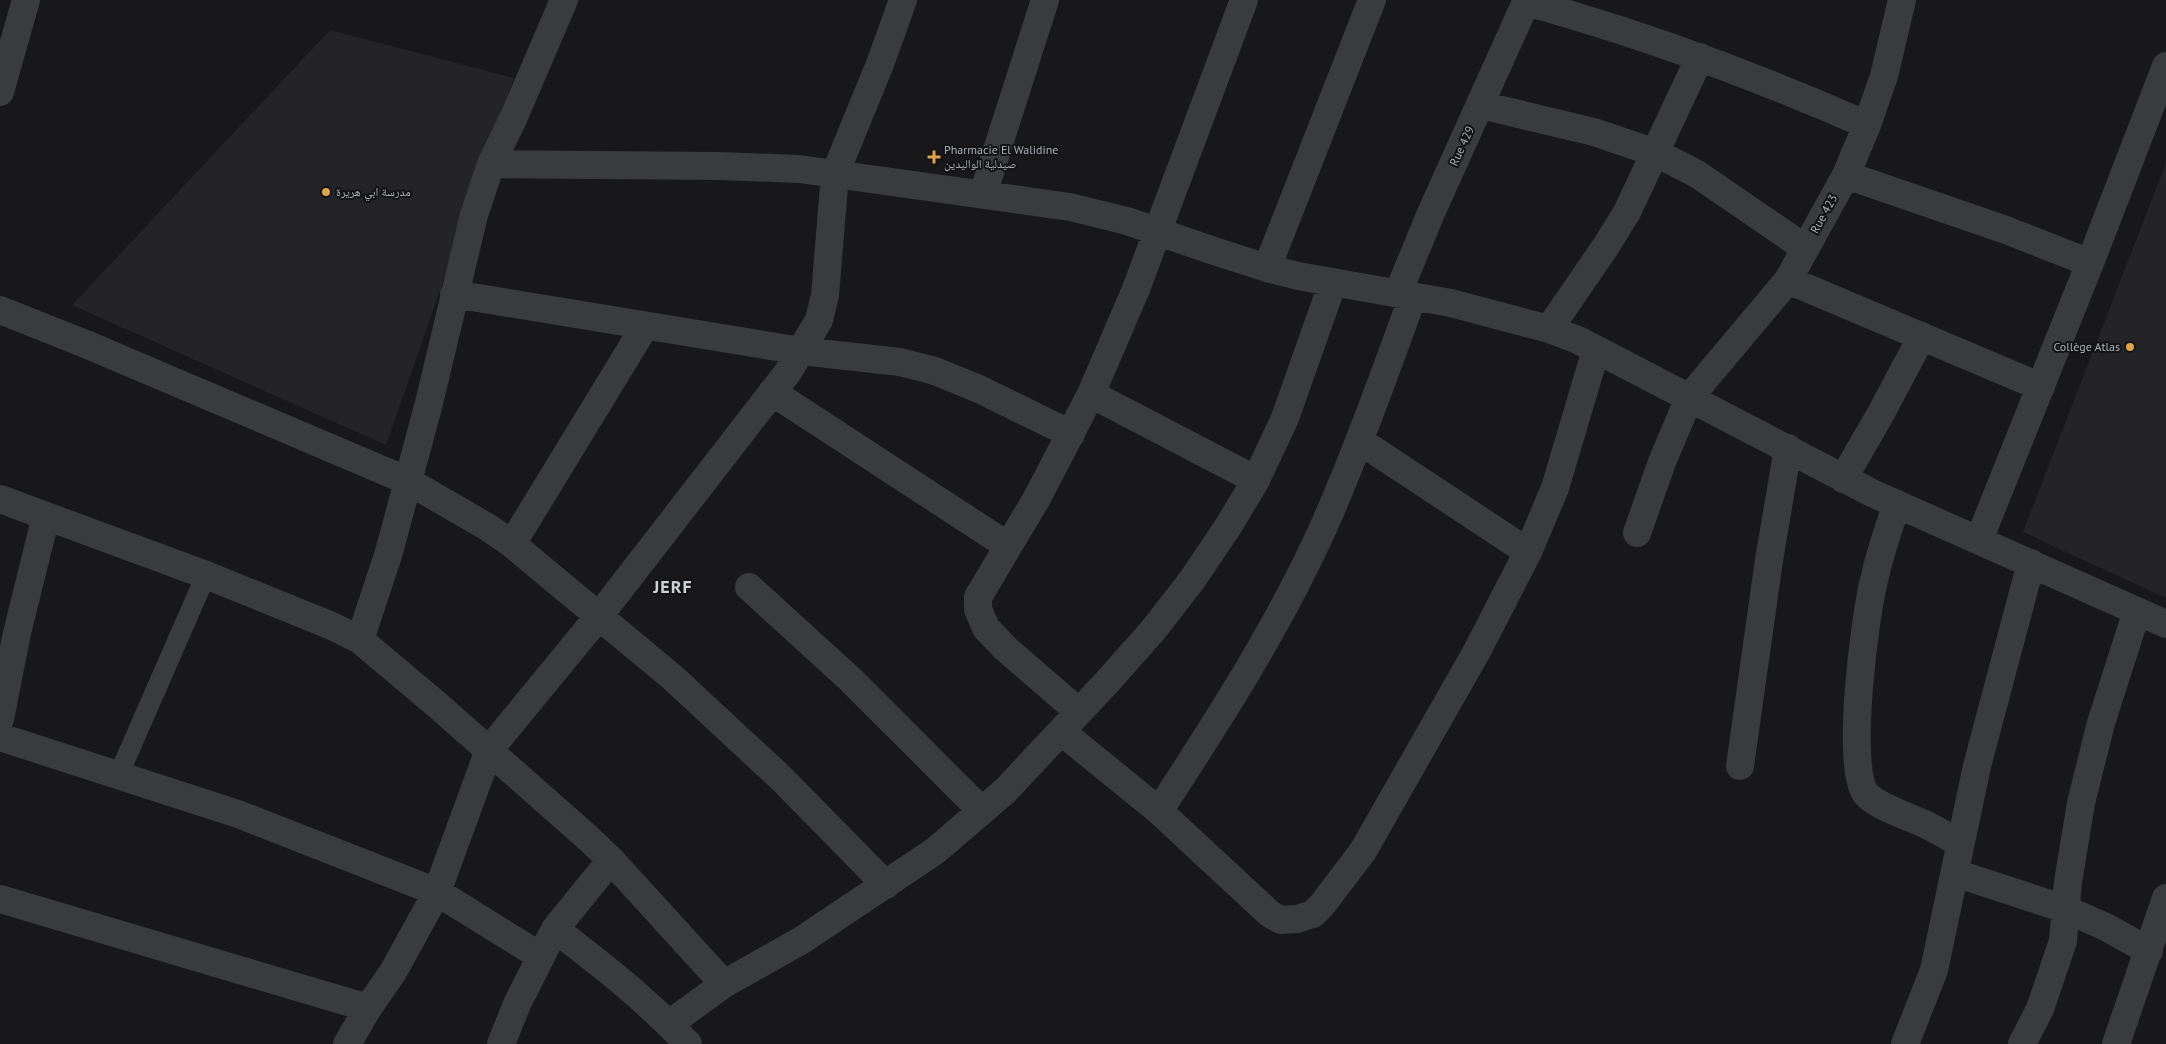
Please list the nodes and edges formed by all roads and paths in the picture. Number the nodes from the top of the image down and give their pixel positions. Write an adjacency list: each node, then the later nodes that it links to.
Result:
1 (26, 0): 11 (street)
2 (564, 0): 15 (street)
3 (903, 0): 16 (street)
4 (1045, 0): 18 (street)
5 (1244, 0): 19 (street)
6 (1372, 0): 22 (street)
7 (1902, 0): 13 (street, Rue 423)
8 (1527, 1): 9 (street); 12 (street, Rue 429)
9 (1700, 57): 13 (street); 14 (street)
10 (2166, 66): 21 (street)
11 (0, 92)
12 (1481, 105): 14 (street); 26 (street, Rue 429)
13 (1868, 124): 17 (street, Rue 423)
14 (1656, 153): 20 (street); 29 (street)
15 (491, 164): 16 (street); 25 (street)
16 (835, 174): 18 (street); 32 (street)
17 (1846, 175): 20 (street, Rue 423); 21 (street)
18 (983, 194): 19 (street)
19 (1158, 232): 22 (street); 35 (street)
20 (1806, 248): 23 (street, Rue 423)
21 (2090, 263): 33 (street)
22 (1267, 268): 24 (street)
23 (1788, 280): 30 (street); 36 (street, Rue 423)
24 (1333, 282): 26 (street); 41 (street)
25 (454, 294): 28 (street); 42 (street)
26 (1405, 295): 29 (street); 38 (street, Rue 429)
27 (0, 310): 42 (street)
28 (645, 326): 32 (street); 48 (street)
29 (1549, 329): 31 (street)
30 (1922, 336): 33 (street); 40 (street)
31 (1596, 350): 36 (street); 50 (street)
32 (801, 351): 34 (street); 37 (street)
33 (2041, 387): 47 (street)
34 (772, 392): 49 (street); 55 (street)
35 (1091, 394): 37 (street); 41 (street)
36 (1689, 398): 39 (street); 46 (street, Rue 423)
37 (1071, 434): 49 (street)
38 (1360, 441): 50 (street); 65 (street, Rue 429)
39 (1788, 448): 40 (street); 63 (street)
40 (1843, 479): 44 (street)
41 (1256, 480): 58 (street)
42 (408, 481): 48 (street); 57 (street)
43 (0, 499): 45 (street)
44 (1896, 504): 47 (street); 67 (street)
45 (46, 516): 52 (street); 59 (street)
46 (1637, 533)
47 (1979, 540): 51 (street)
48 (512, 544): 55 (street)
49 (1008, 546): 58 (street)
50 (1528, 552): 65 (street)
51 (2031, 563): 54 (street); 67 (street)
52 (206, 574): 57 (street); 64 (lane)
53 (749, 587): 66 (street)
54 (2137, 611): 56 (street); 74 (street)
55 (599, 616): 62 (street); 70 (street)
56 (2166, 624)
57 (360, 640): 62 (street)
58 (1079, 712): 60 (street)
59 (0, 719)
60 (1062, 732): 65 (street); 66 (street)
61 (0, 737): 64 (street)
62 (489, 750): 68 (street); 71 (street)
63 (1740, 766)
64 (119, 774): 71 (street)
65 (1159, 811)
66 (982, 812): 70 (street)
67 (1960, 843): 69 (street)
68 (611, 860): 75 (street); 78 (street)
69 (1955, 873): 74 (street); 84 (street)
70 (886, 885): 78 (street)
71 (437, 892): 77 (street); 79 (street)
72 (2166, 898): 76 (street)
73 (0, 899): 79 (street)
74 (2065, 909): 76 (street); 85 (street)
75 (556, 929): 77 (street); 80 (street)
76 (2148, 950): 86 (street)
77 (540, 956): 82 (street)
78 (724, 984): 80 (street)
79 (368, 1008): 81 (street)
80 (669, 1024): 83 (street)
81 (347, 1044)
82 (501, 1044)
83 (688, 1044)
84 (1904, 1044)
85 (2022, 1044)
86 (2116, 1044)

